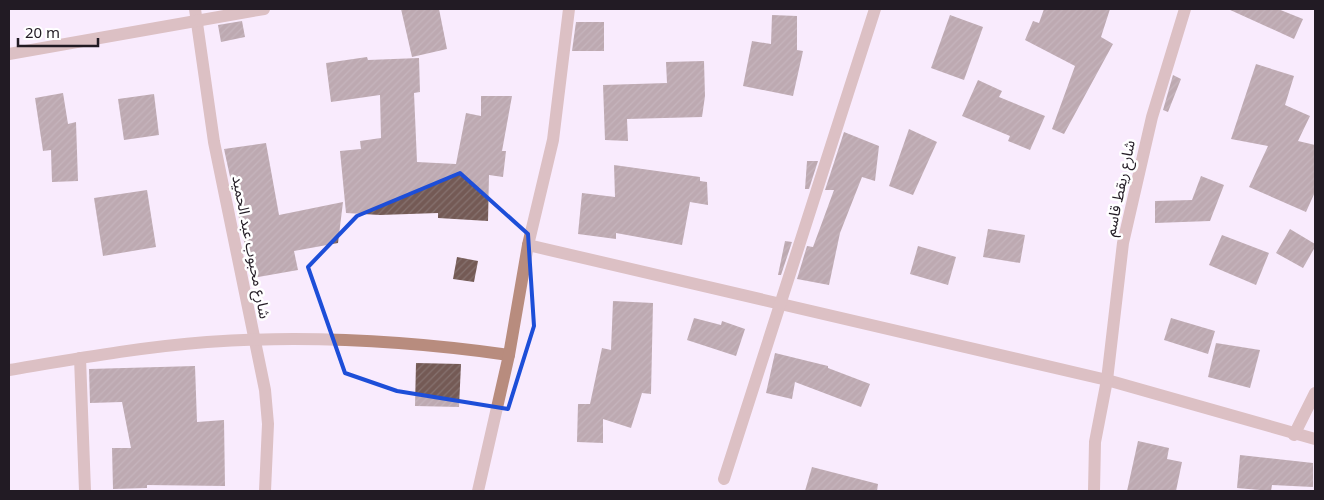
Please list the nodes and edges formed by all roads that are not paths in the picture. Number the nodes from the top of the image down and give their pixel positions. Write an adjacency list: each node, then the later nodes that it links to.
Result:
1 (264, 9): 5 (street)
2 (570, 9): 7 (street)
3 (875, 9): 8 (street)
4 (1185, 9): 13 (street, شارع ريقط قاسم)
5 (196, 15): 6 (street); 9 (street, شارع محبوب عبد الحميد)
6 (9, 54)
7 (528, 245): 8 (street); 10 (street)
8 (781, 302): 13 (street); 17 (street)
9 (254, 340): 10 (street); 11 (street); 19 (street, شارع محبوب عبد الحميد)
10 (509, 355): 20 (street)
11 (80, 358): 12 (street); 18 (street)
12 (9, 370)
13 (1107, 380): 15 (street); 21 (street, شارع ريقط قاسم)
14 (1315, 393): 15 (street)
15 (1294, 435): 16 (street)
16 (1315, 439)
17 (724, 479)
18 (85, 491)
19 (265, 491)
20 (478, 491)
21 (1094, 491)

